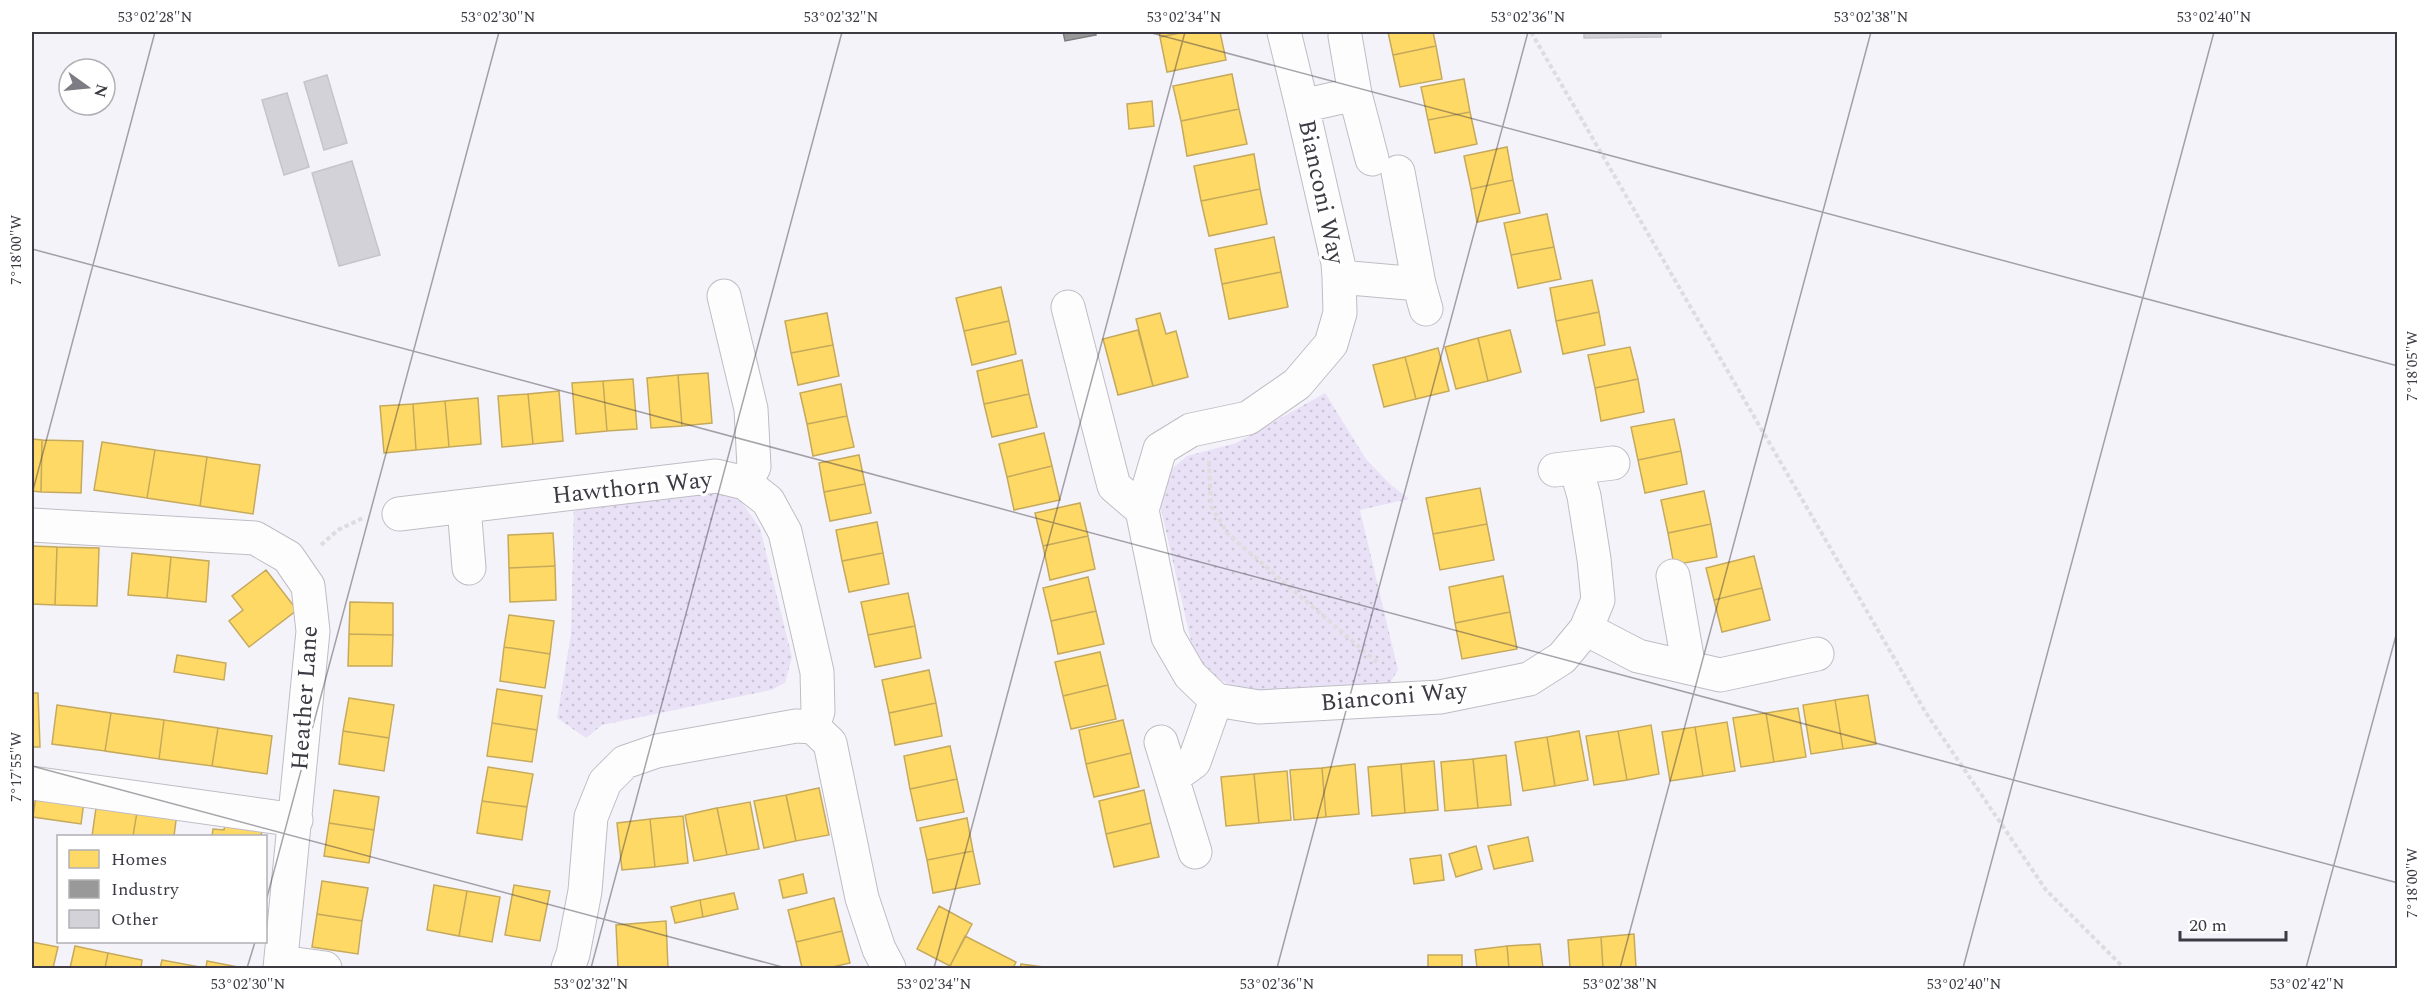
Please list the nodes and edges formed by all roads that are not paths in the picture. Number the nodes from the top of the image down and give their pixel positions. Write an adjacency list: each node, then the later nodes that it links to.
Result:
1 (1284, 32): 4 (street, Bianconi Way)
2 (1345, 36): 3 (street, Bianconi Way)
3 (1355, 94): 4 (street, Bianconi Way); 5 (street, Bianconi Way)
4 (1302, 106): 5 (street, Bianconi Way)
5 (1339, 277): 11 (street, Bianconi Way)
6 (724, 296): 9 (street)
7 (1068, 307): 11 (street)
8 (1613, 463): 16 (street, Bianconi Way)
9 (745, 483): 10 (street, Hawthorn Way); 20 (street, Hawthorn Way)
10 (464, 507): 12 (street, Hawthorn Way); 14 (street)
11 (1142, 510): 19 (street, Bianconi Way)
12 (399, 514)
13 (32, 525): 24 (street, Heather Lane)
14 (469, 568)
15 (1673, 576): 18 (street)
16 (1586, 629): 18 (street); 19 (street, Bianconi Way)
17 (1817, 654): 18 (street)
18 (1689, 668)
19 (1216, 700): 22 (street)
20 (813, 728): 28 (street); 29 (street)
21 (1161, 742): 22 (street)
22 (1173, 777): 25 (street)
23 (32, 783): 24 (street)
24 (296, 820): 26 (street, Heather Lane)
25 (1196, 852)
26 (281, 965): 27 (street)
27 (325, 969)
28 (568, 969)
29 (889, 969)

